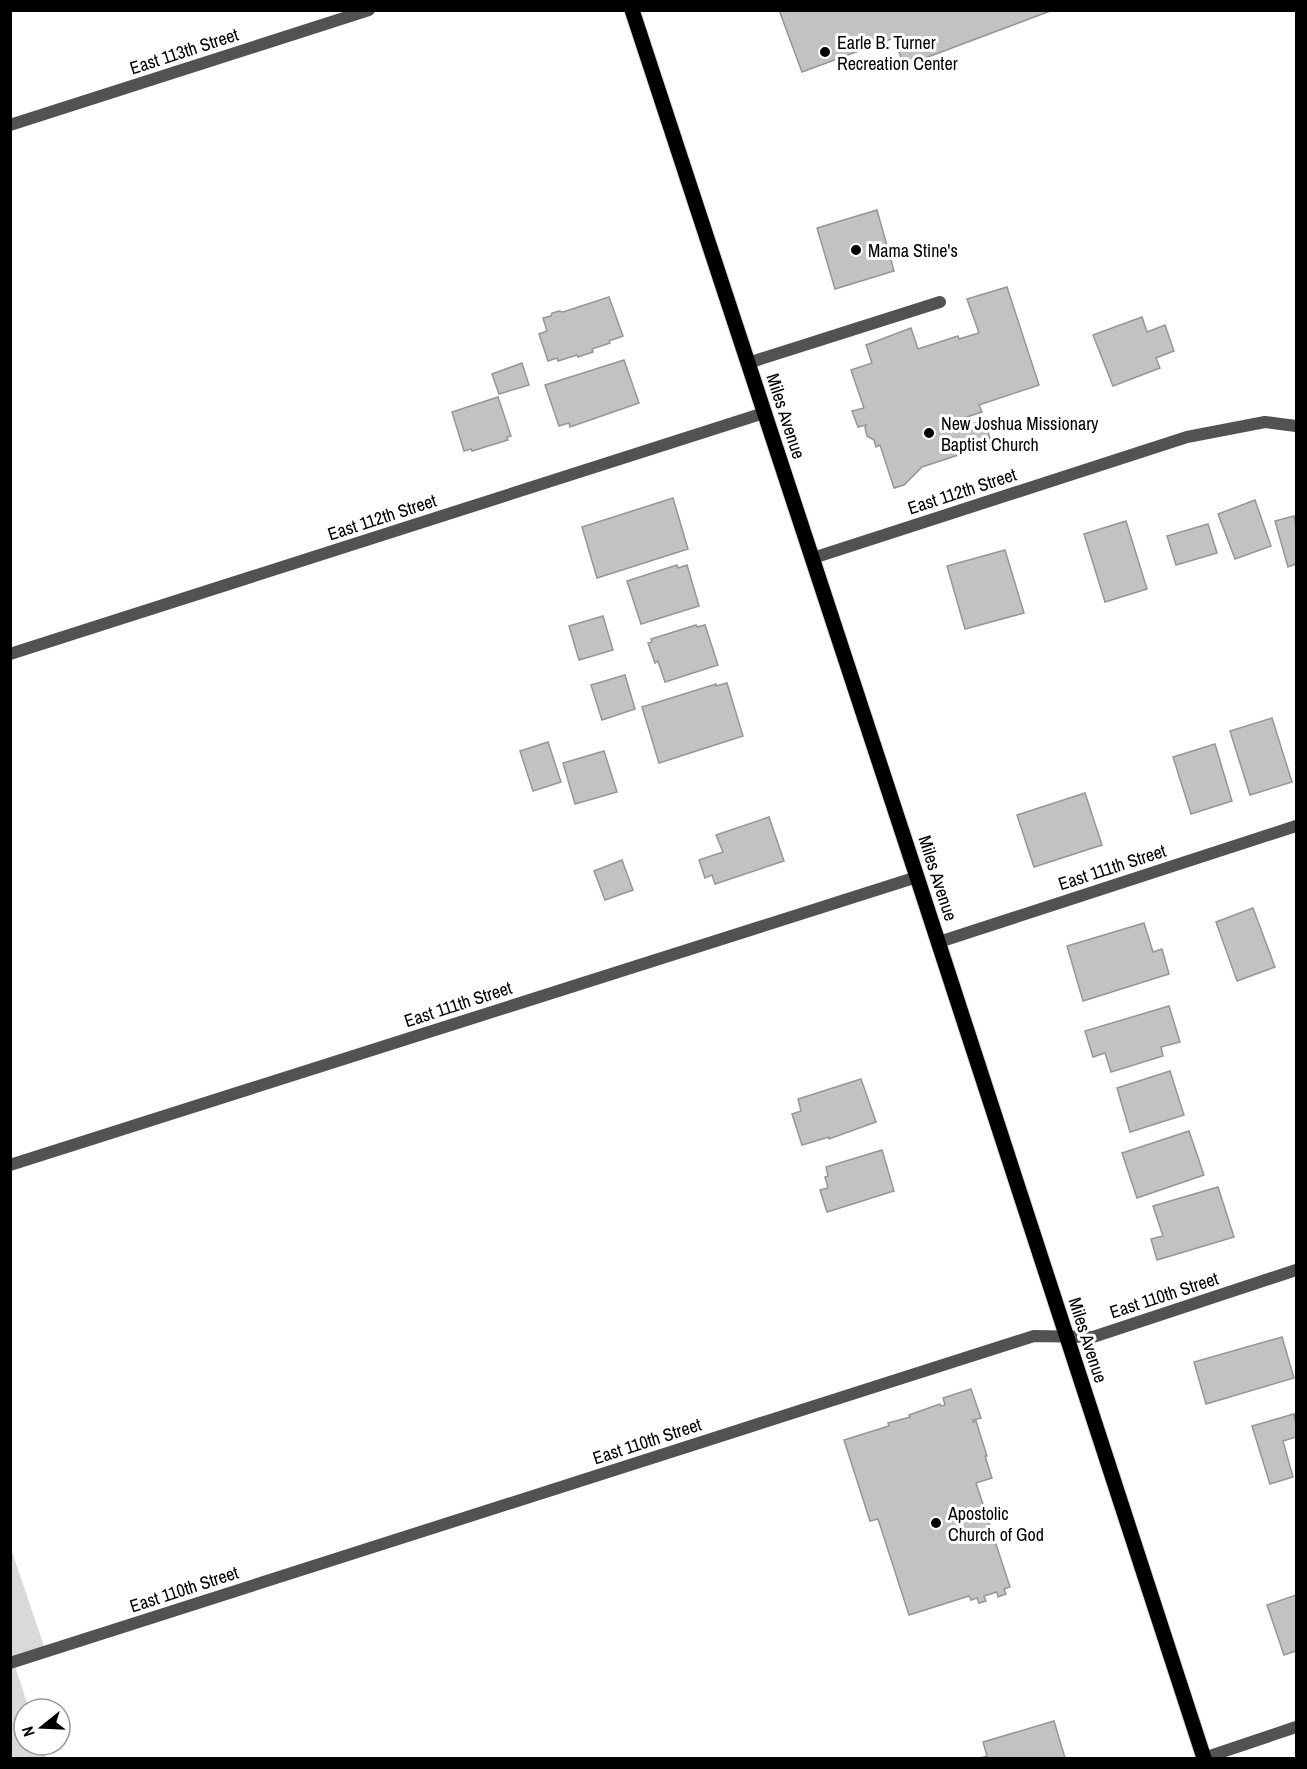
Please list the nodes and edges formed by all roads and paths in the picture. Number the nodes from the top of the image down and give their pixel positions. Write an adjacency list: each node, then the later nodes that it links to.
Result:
1 (369, 10): 3 (street, East 113th Street)
2 (632, 10): 5 (main road, Miles Avenue)
3 (10, 125)
4 (940, 302): 5 (street)
5 (748, 363): 6 (main road, Miles Avenue)
6 (764, 413): 8 (main road, Miles Avenue); 9 (street, East 112th Street)
7 (1296, 426): 8 (street, East 112th Street)
8 (813, 558): 11 (main road, Miles Avenue)
9 (10, 654)
10 (1296, 826): 12 (street, East 111th Street)
11 (917, 877): 12 (main road, Miles Avenue); 13 (street, East 111th Street)
12 (939, 942): 15 (main road, Miles Avenue)
13 (10, 1165)
14 (1296, 1270): 15 (street, East 110th Street)
15 (1067, 1337): 16 (street, East 110th Street); 18 (main road, Miles Avenue)
16 (10, 1664)
17 (1296, 1727): 18 (street)
18 (1204, 1758)

